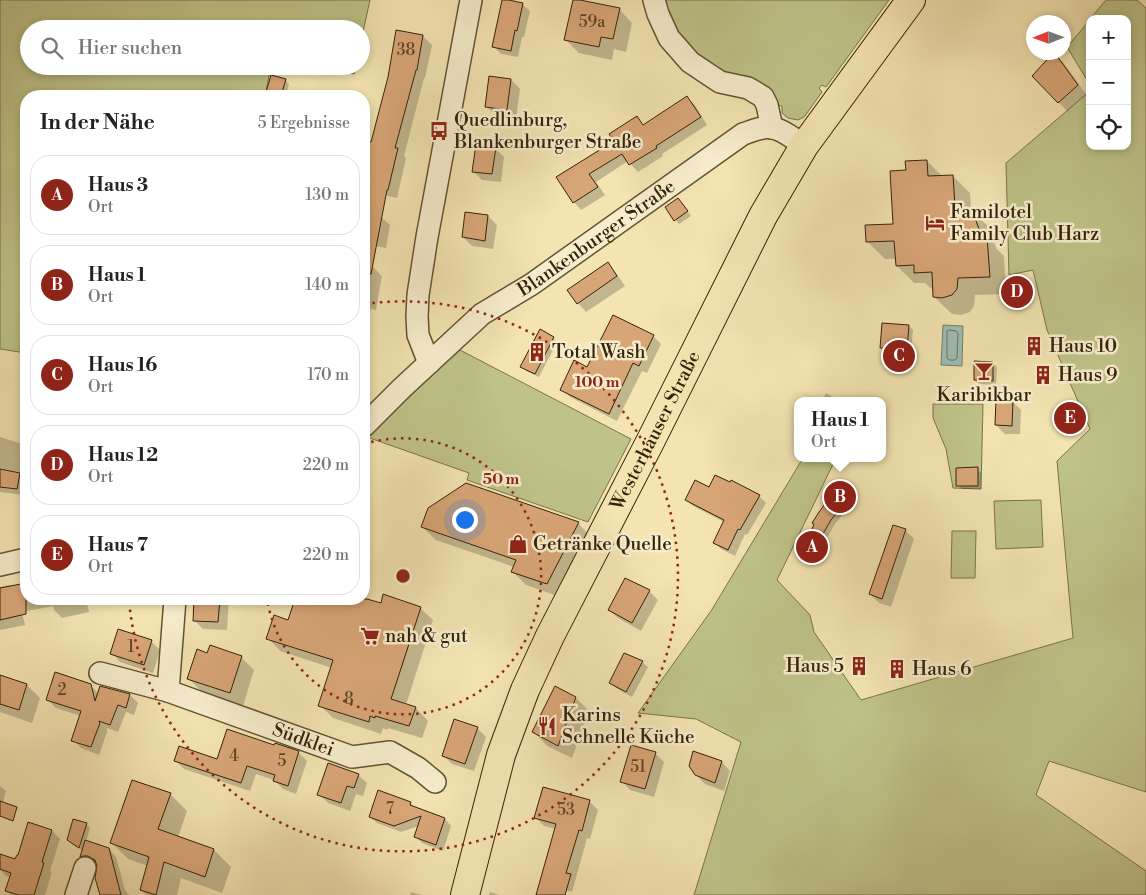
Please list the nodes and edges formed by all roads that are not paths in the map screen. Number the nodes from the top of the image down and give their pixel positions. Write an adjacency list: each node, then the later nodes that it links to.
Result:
1 (471, 0): 6 (street)
2 (654, 0): 4 (street)
3 (911, 0): 5 (main road, Westerhäuser Straße)
4 (772, 128): 5 (street); 6 (street, Blankenburger Straße)
5 (804, 146): 16 (main road, Westerhäuser Straße)
6 (429, 363): 7 (street, Blankenburger Straße)
7 (370, 420)
8 (20, 560): 9 (street)
9 (0, 565)
10 (175, 605): 12 (street)
11 (100, 673): 12 (street, Südklei)
12 (168, 691): 13 (street, Südklei)
13 (435, 782)
14 (85, 868): 15 (street)
15 (76, 895)
16 (465, 895)

